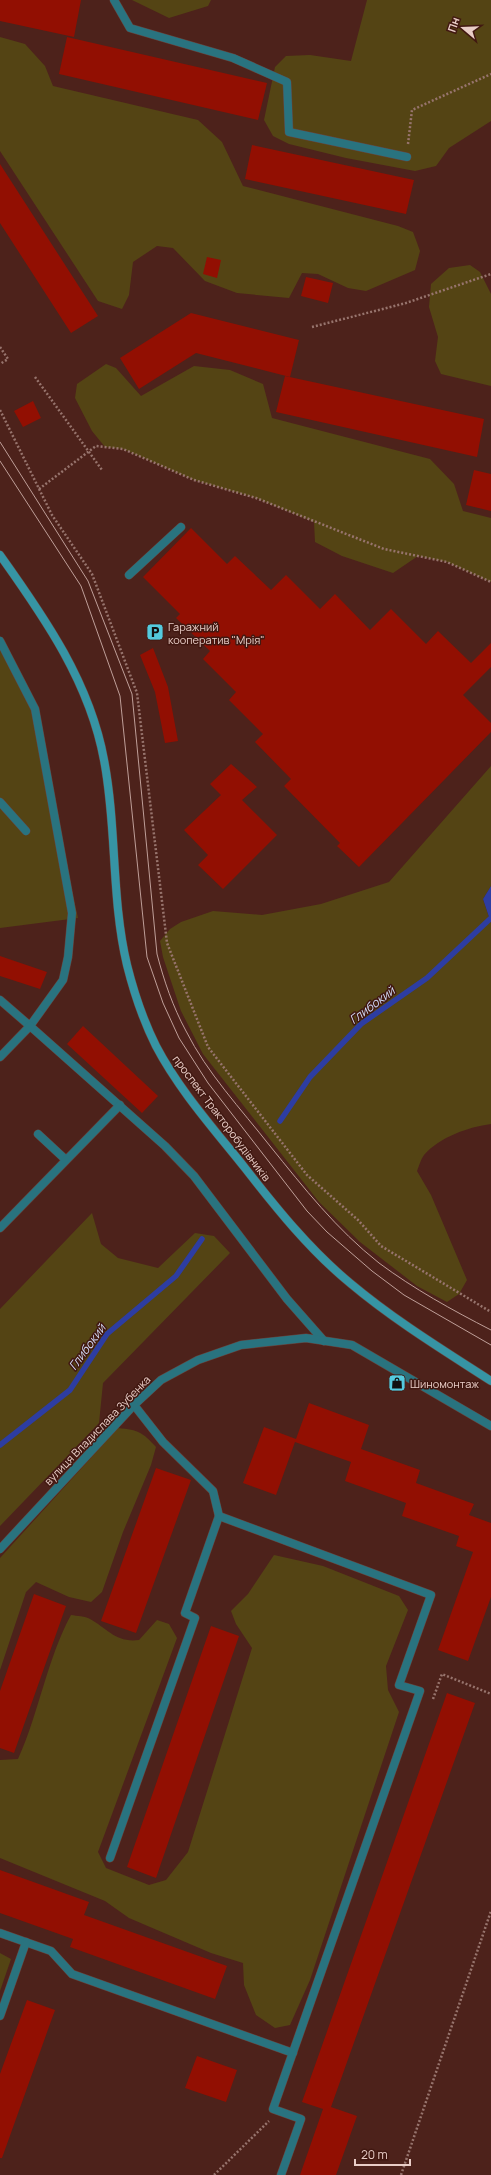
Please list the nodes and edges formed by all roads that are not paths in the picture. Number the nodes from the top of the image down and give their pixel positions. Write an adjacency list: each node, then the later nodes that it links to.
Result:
1 (114, 0): 2 (street)
2 (407, 157)
3 (181, 527): 5 (street)
4 (0, 555): 17 (main road, проспект Тракторобудівників)
5 (129, 575)
6 (0, 641): 10 (street)
7 (0, 802): 8 (street)
8 (26, 831)
9 (0, 1000): 10 (street)
10 (30, 1026): 11 (street); 12 (street)
11 (0, 1057)
12 (120, 1105): 14 (street); 16 (street)
13 (38, 1134): 14 (street)
14 (66, 1160): 15 (street)
15 (0, 1228)
16 (324, 1341): 18 (street, вулиця Владислава Зубенка); 19 (street, вулиця Владислава Зубенка)
17 (491, 1381)
18 (134, 1405): 20 (street); 21 (street, вулиця Владислава Зубенка)
19 (491, 1426)
20 (219, 1516): 22 (street); 26 (street)
21 (0, 1549)
22 (110, 1858)
23 (0, 1933): 24 (street)
24 (26, 1942): 25 (street); 26 (street)
25 (0, 2016)
26 (293, 2052): 27 (street)
27 (280, 2175)

